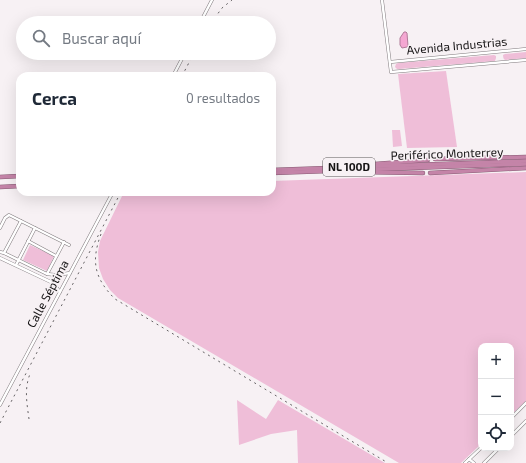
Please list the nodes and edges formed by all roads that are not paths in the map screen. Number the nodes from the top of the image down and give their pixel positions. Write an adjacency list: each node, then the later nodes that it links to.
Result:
1 (212, 0): 3 (street)
2 (382, 0): 7 (street)
3 (204, 16)
4 (526, 49): 7 (street, Avenida Industrias)
5 (181, 60): 8 (street)
6 (526, 60): 7 (street, Avenida Industrias)
7 (390, 62)
8 (175, 72)
9 (526, 157): 11 (highway)
10 (428, 160): 15 (highway)
11 (435, 160)
12 (526, 161): 15 (highway, Periférico Monterrey / NL 100D)
13 (526, 164): 15 (highway, Periférico Monterrey / NL 100D)
14 (526, 168): 17 (highway)
15 (350, 169): 16 (highway, Periférico Monterrey / NL 100D); 18 (highway, Periférico Monterrey / NL 100D); 19 (highway)
16 (276, 170)
17 (430, 172)
18 (276, 173)
19 (423, 173)
20 (16, 176): 21 (highway)
21 (0, 177)
22 (16, 186): 23 (highway)
23 (0, 187)
24 (111, 196): 37 (street, Calle Séptima)
25 (21, 221): 26 (street); 27 (street); 32 (street)
26 (0, 228)
27 (35, 228): 28 (street); 29 (street)
28 (28, 241): 33 (street); 35 (street)
29 (64, 242): 30 (street); 33 (street)
30 (69, 244)
31 (0, 252): 32 (street)
32 (4, 253): 35 (street)
33 (56, 256): 38 (street)
34 (0, 258): 36 (street)
35 (18, 260): 36 (street); 38 (street)
36 (16, 264): 40 (street)
37 (70, 273): 39 (street); 41 (street, Calle Séptima)
38 (47, 274): 39 (street)
39 (56, 276): 40 (street)
40 (53, 283): 41 (street)
41 (60, 292): 43 (street, Calle Séptima)
42 (526, 403): 44 (street)
43 (0, 405)
44 (514, 415)
45 (526, 421): 46 (street)
46 (514, 433)
47 (478, 451): 49 (street)
48 (496, 451): 52 (street)
49 (469, 459): 50 (street); 51 (street)
50 (465, 463)
51 (474, 463)
52 (484, 463)

